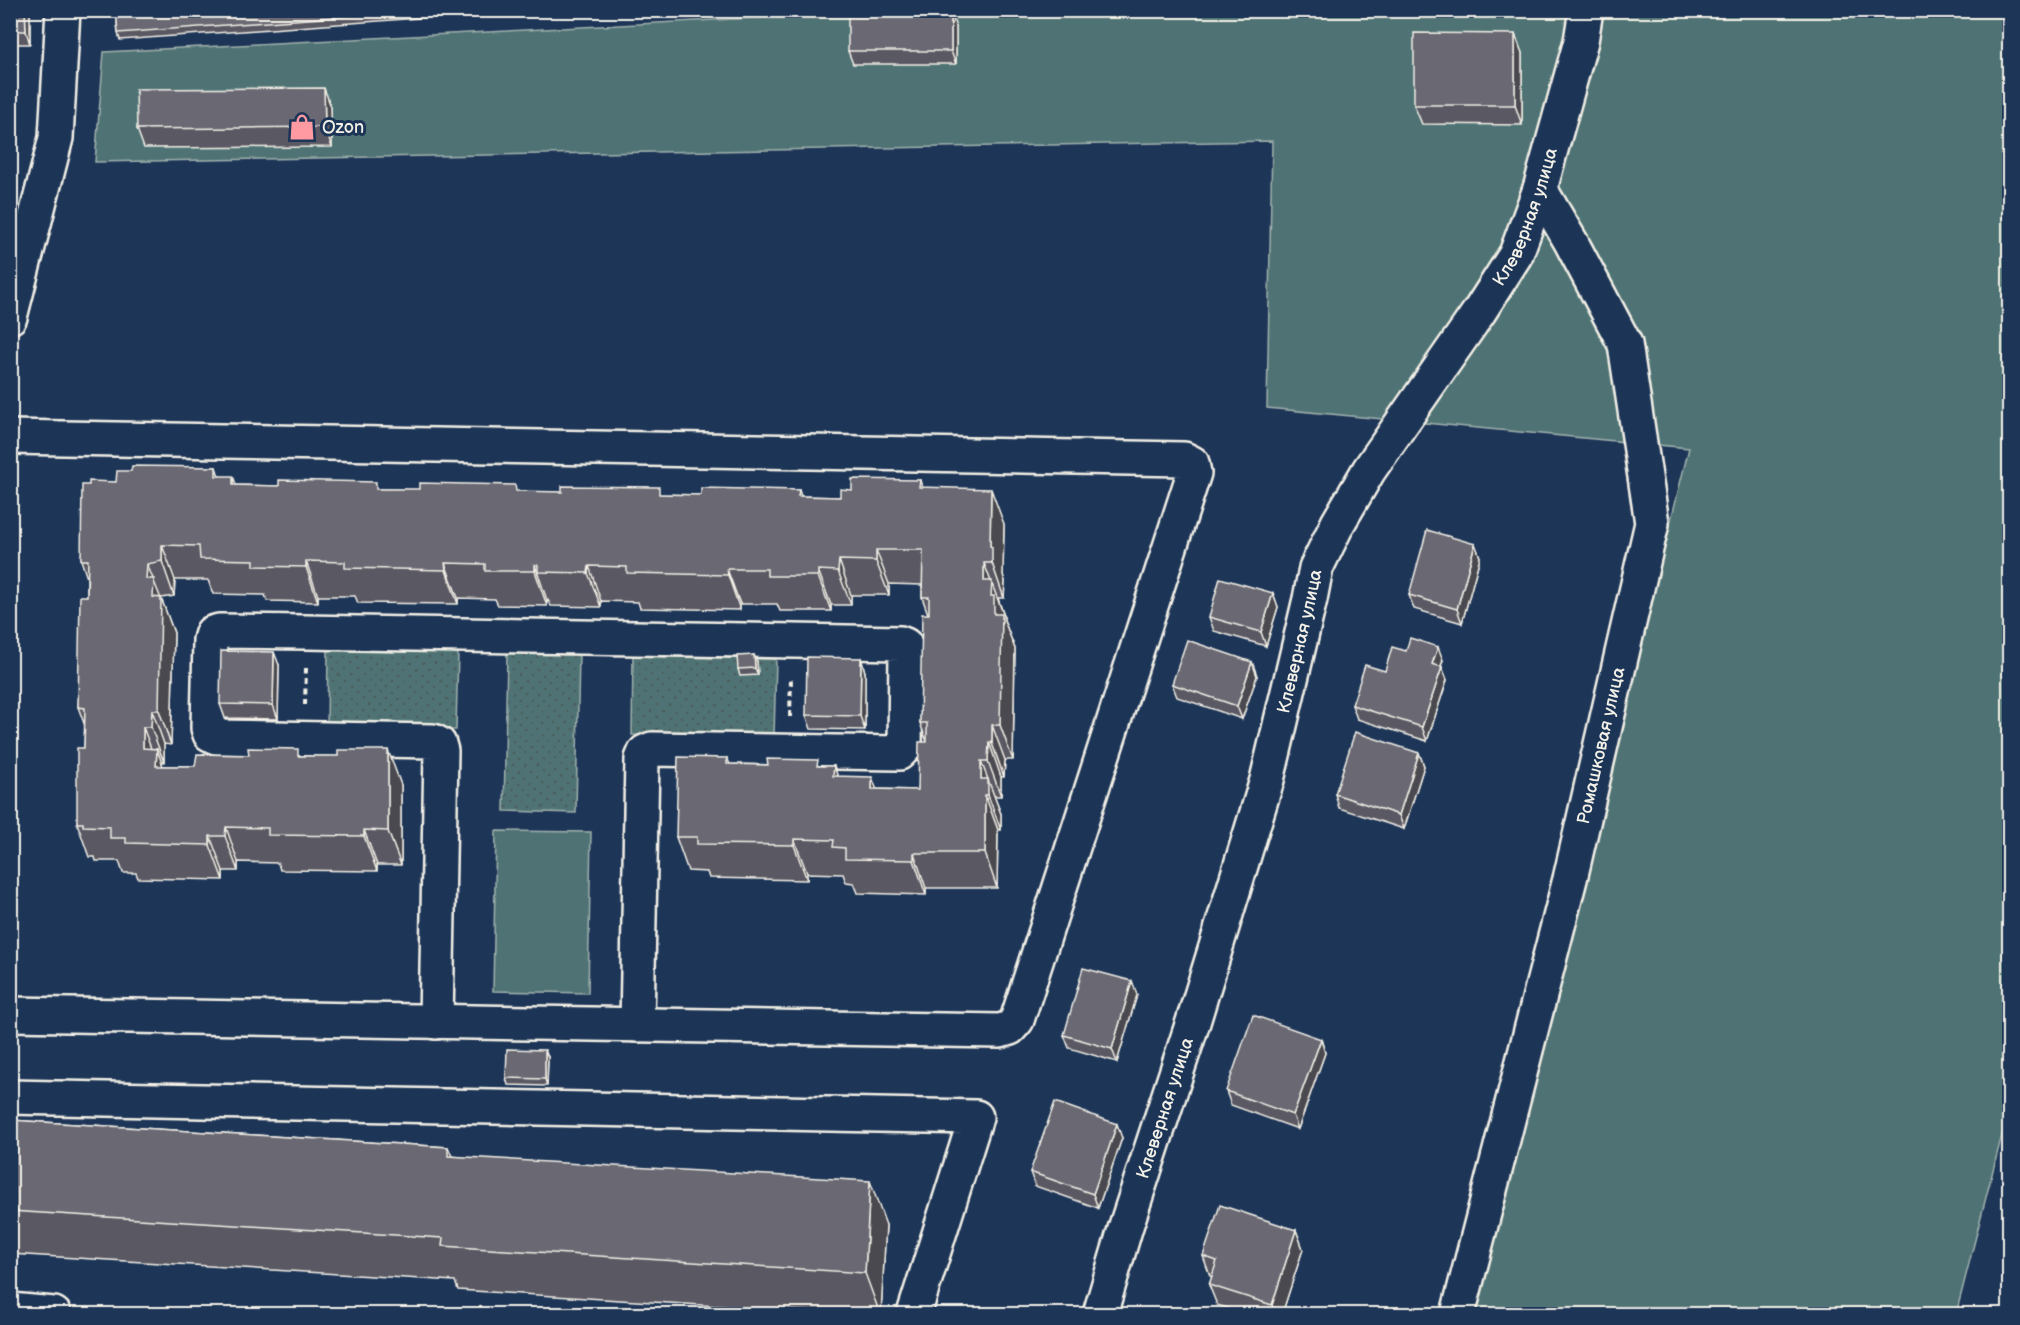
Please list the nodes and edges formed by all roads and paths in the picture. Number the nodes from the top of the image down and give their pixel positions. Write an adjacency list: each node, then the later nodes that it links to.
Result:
1 (63, 10): 4 (street)
2 (1586, 10): 3 (street, Клеверная улица)
3 (1540, 189): 17 (street, Клеверная улица); 18 (street, Ромашковая улица)
4 (13, 300)
5 (10, 437): 12 (street)
6 (306, 632): 7 (street); 8 (path); 8 (street)
7 (791, 641): 9 (path); 9 (street)
8 (304, 739): 11 (street)
9 (789, 751): 12 (street)
10 (10, 1014): 11 (street)
11 (436, 1022): 12 (street)
12 (637, 1025)
13 (10, 1097): 16 (street)
14 (10, 1310): 15 (street)
15 (54, 1314)
16 (914, 1314)
17 (1100, 1314)
18 (1458, 1314)

